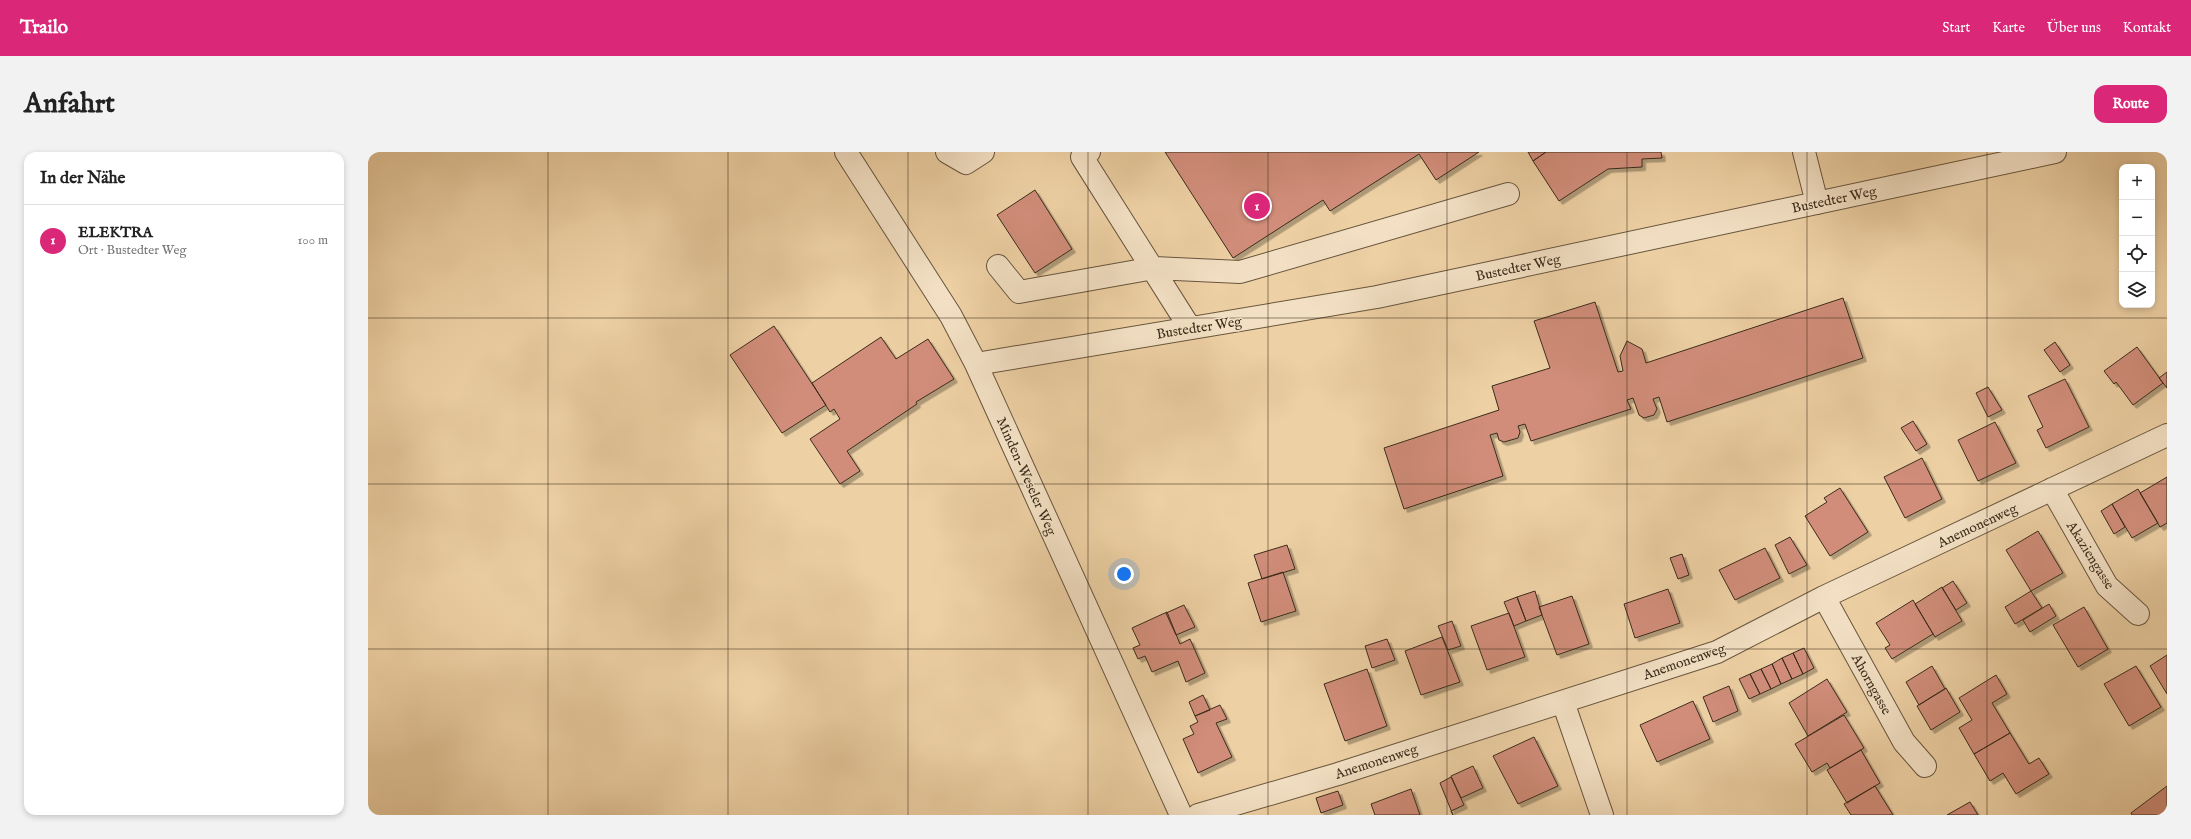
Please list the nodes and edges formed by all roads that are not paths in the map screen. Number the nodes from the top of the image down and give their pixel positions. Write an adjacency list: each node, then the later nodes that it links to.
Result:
1 (846, 152): 12 (street, Minden-Weseler Weg)
2 (947, 152): 3 (street)
3 (983, 152)
4 (1804, 152): 8 (street)
5 (2055, 152): 8 (street, Bustedter Weg)
6 (1083, 154): 10 (street)
7 (1508, 194): 10 (street)
8 (1817, 203): 11 (street, Bustedter Weg)
9 (998, 266): 10 (street)
10 (1154, 268): 11 (street)
11 (1190, 328): 12 (street, Bustedter Weg)
12 (976, 364): 19 (street, Minden-Weseler Weg)
13 (2167, 435): 14 (street, Anemonenweg)
14 (2052, 489): 15 (street, Anemonenweg); 16 (street, Akaziengasse)
15 (1824, 597): 17 (street, Anemonenweg); 18 (street, Ahorngasse)
16 (2138, 614)
17 (1562, 702): 20 (street, Anemonenweg); 21 (street)
18 (1925, 766)
19 (1181, 815)
20 (1198, 815)
21 (1602, 815)

